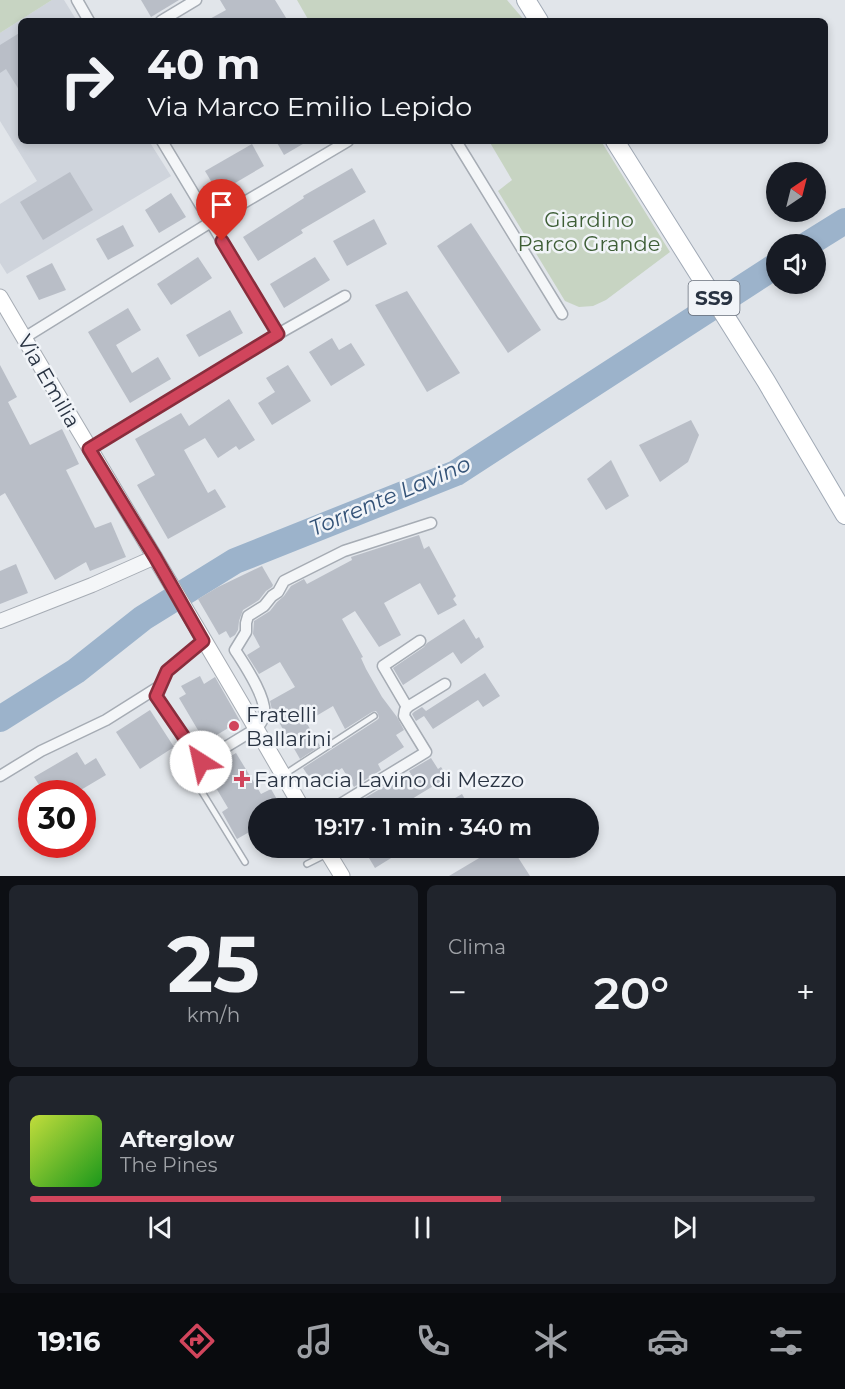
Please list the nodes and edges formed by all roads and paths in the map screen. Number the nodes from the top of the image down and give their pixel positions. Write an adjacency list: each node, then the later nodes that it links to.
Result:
1 (77, 0): 4 (street)
2 (196, 0): 5 (street)
3 (526, 0): 6 (main road)
4 (87, 18)
5 (166, 18)
6 (537, 18)
7 (164, 144): 11 (street)
8 (343, 144): 11 (street)
9 (458, 144): 14 (street)
10 (617, 144): 18 (main road, SS9)
11 (211, 222): 15 (street); 16 (street)
12 (345, 296): 15 (street)
13 (0, 297): 16 (main road, Via Emilia)
14 (562, 314)
15 (278, 334): 17 (street)
16 (24, 338): 17 (main road, Via Emilia)
17 (89, 449): 20 (main road, Via Emilia)
18 (845, 515)
19 (431, 523): 28 (street)
20 (158, 561): 21 (street); 22 (main road, Via Emilia)
21 (0, 621)
22 (203, 641): 25 (street); 28 (main road, Via Emilia)
23 (420, 641): 26 (street)
24 (445, 684): 26 (street)
25 (160, 685): 29 (street); 31 (street)
26 (407, 708): 33 (street)
27 (374, 717): 30 (lane)
28 (257, 728): 29 (street); 30 (main road, Via Emilia)
29 (201, 762): 36 (lane)
30 (283, 775): 32 (main road, Via Emilia)
31 (0, 776)
32 (296, 798)
33 (350, 798)
34 (316, 858): 37 (lane)
35 (332, 858): 38 (main road)
36 (245, 862)
37 (307, 864)
38 (342, 876)

